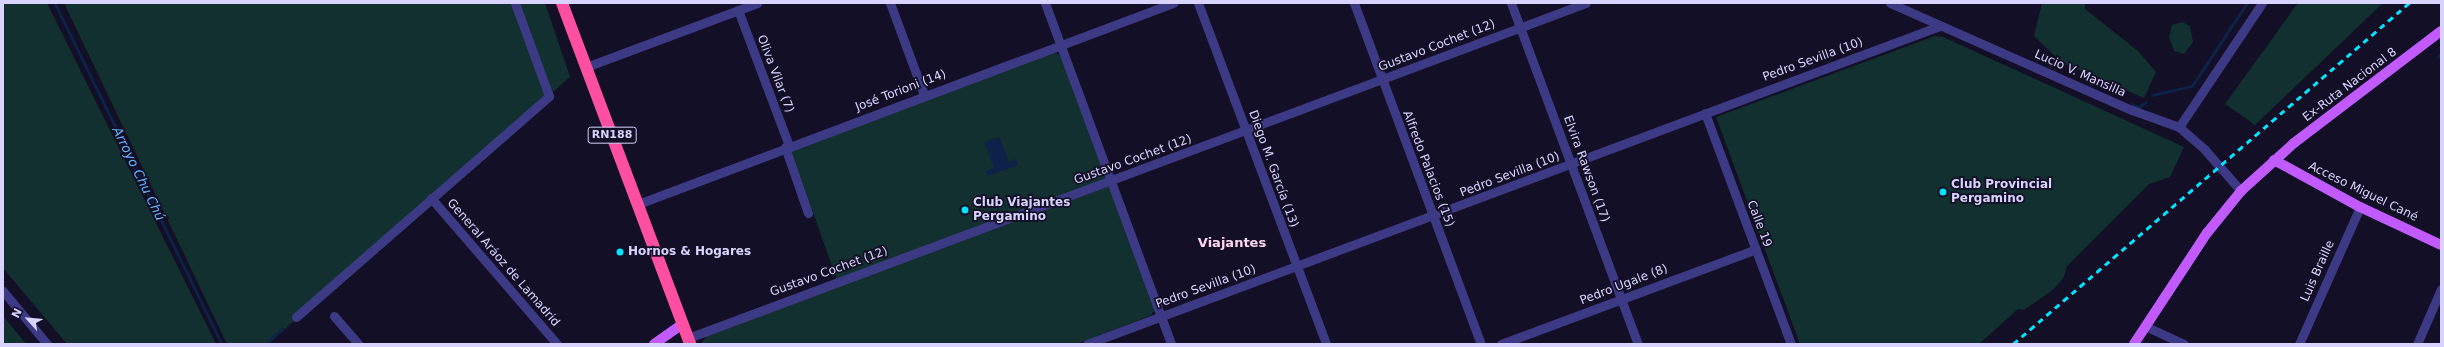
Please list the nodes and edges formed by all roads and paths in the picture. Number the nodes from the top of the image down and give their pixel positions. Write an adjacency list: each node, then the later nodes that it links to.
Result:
1 (515, 3): 29 (street)
2 (562, 3): 18 (highway, RN188)
3 (757, 3): 13 (street)
4 (890, 3): 20 (street)
5 (1045, 3): 17 (street)
6 (1173, 3): 17 (street, José Torioni (14))
7 (1198, 3): 23 (street, Diego M. García (13))
8 (1354, 3): 19 (street, Alfredo Palacios (15))
9 (1511, 3): 15 (street, Elvira Rawson (17))
10 (1586, 3): 15 (street, Gustavo Cochet (12))
11 (1890, 3): 14 (street, Lucio V. Mansilla)
12 (2262, 3): 22 (street)
13 (738, 10): 18 (street); 24 (street, Oliva Vilar (7))
14 (1940, 26): 21 (street, Pedro Sevilla (10)); 22 (street, Lucio V. Mansilla)
15 (1521, 28): 19 (street, Gustavo Cochet (12)); 26 (street, Elvira Rawson (17))
16 (2441, 31): 25 (main road, Ex-Ruta Nacional 8)
17 (1060, 44): 20 (street, José Torioni (14)); 27 (street)
18 (586, 67): 30 (highway, RN188)
19 (1382, 80): 23 (street, Gustavo Cochet (12)); 33 (street, Alfredo Palacios (15))
20 (924, 95): 24 (street, José Torioni (14))
21 (1705, 113): 26 (street, Pedro Sevilla (10)); 35 (street, Calle 19)
22 (2179, 127): 28 (street, Lucio V. Mansilla)
23 (1246, 131): 27 (street, Gustavo Cochet (12)); 36 (street, Diego M. García (13))
24 (787, 146): 30 (street, José Torioni (14)); 32 (street, Oliva Vilar (7))
25 (2274, 160): 28 (main road, Ex-Ruta Nacional 8); 31 (main road, Acceso Miguel Cané)
26 (1571, 164): 33 (street, Pedro Sevilla (10)); 39 (street, Elvira Rawson (17))
27 (1111, 181): 42 (street); 45 (street, Gustavo Cochet (12))
28 (2241, 191): 44 (main road, Ex-Ruta Nacional 8)
29 (431, 198): 41 (street); 48 (street, General Aráoz de Lamadrid)
30 (638, 204): 43 (highway, RN188)
31 (2360, 207): 34 (main road, Acceso Miguel Cané); 59 (street, Luis Braille)
32 (808, 213)
33 (1434, 217): 36 (street, Pedro Sevilla (10)); 53 (street, Alfredo Palacios (15))
34 (2441, 244)
35 (1756, 249): 39 (street, Pedro Ugale (8)); 56 (street, Calle 19)
36 (1297, 267): 42 (street, Pedro Sevilla (10)); 52 (street, Diego M. García (13))
37 (2441, 289): 60 (street)
38 (3, 291): 46 (street)
39 (1621, 298): 54 (street, Pedro Ugale (8)); 55 (street, Elvira Rawson (17))
40 (334, 316): 47 (street)
41 (296, 317)
42 (1161, 317): 50 (street, Pedro Sevilla (10)); 51 (street)
43 (683, 324): 45 (highway, RN188); 49 (main road)
44 (2145, 326): 57 (main road, Ex-Ruta Nacional 8); 58 (street)
45 (689, 341)
46 (47, 344)
47 (358, 344)
48 (557, 344)
49 (654, 344)
50 (1087, 344)
51 (1171, 344)
52 (1326, 344)
53 (1481, 344)
54 (1501, 344)
55 (1638, 344)
56 (1791, 344)
57 (2134, 344)
58 (2184, 344)
59 (2299, 344)
60 (2417, 344)

